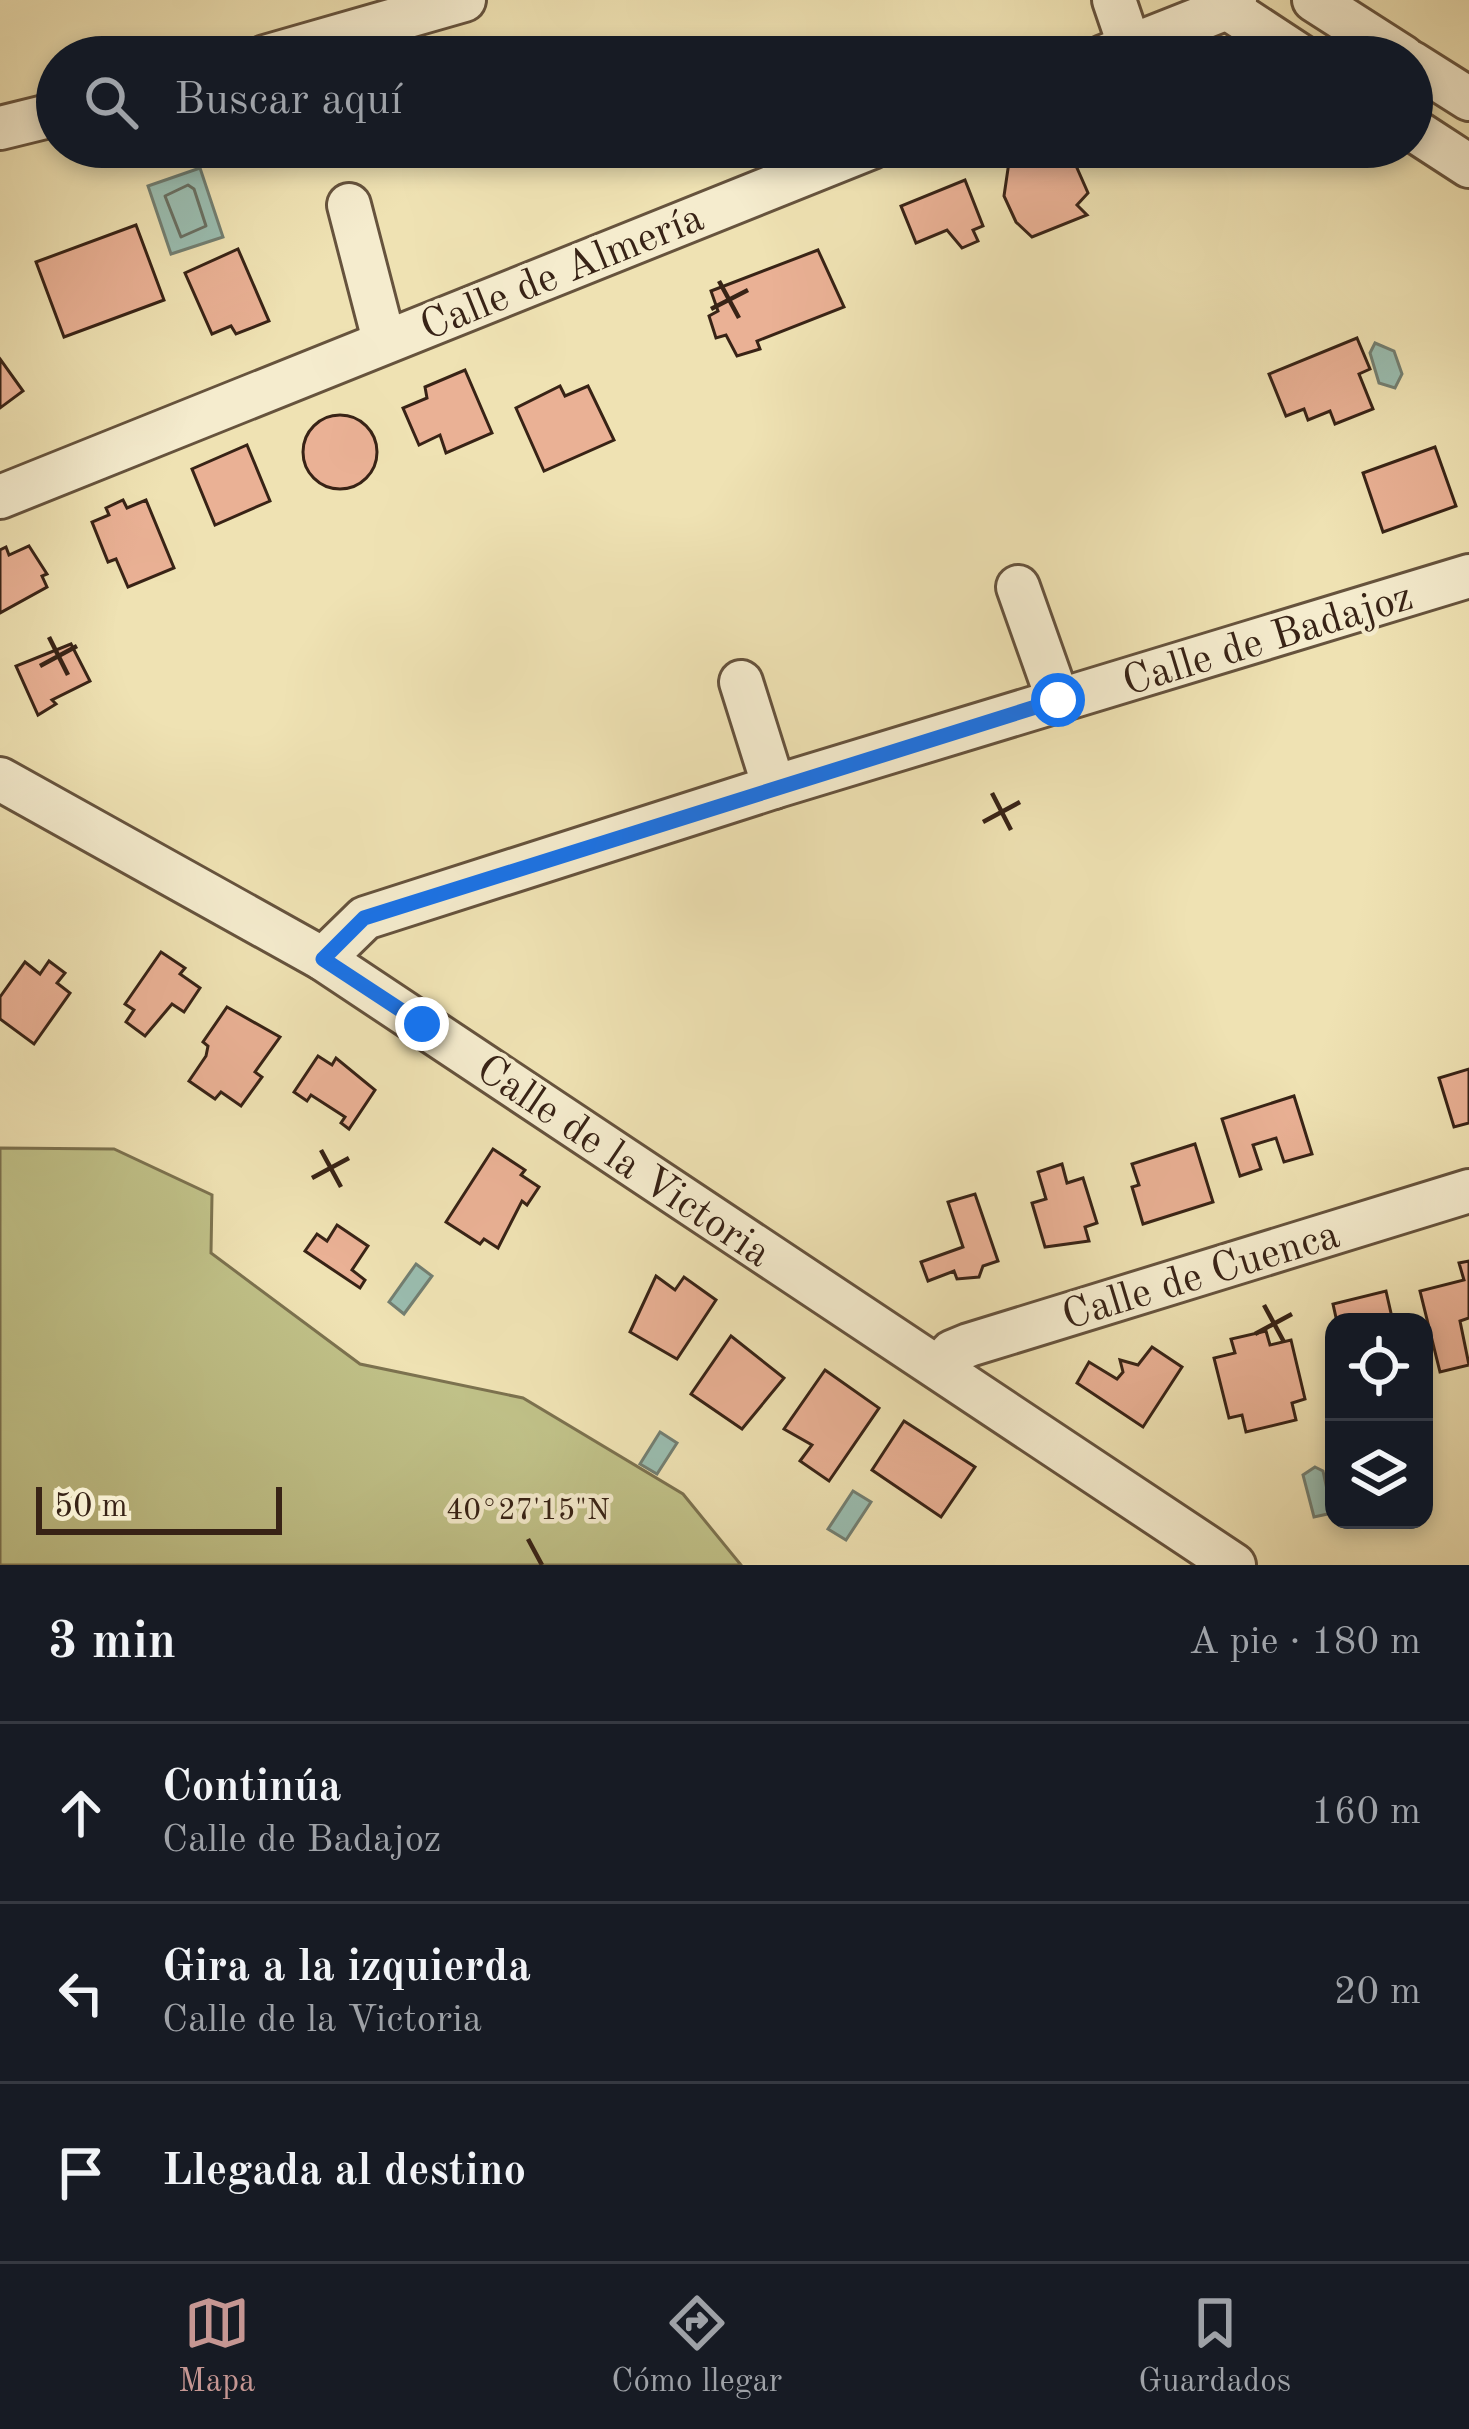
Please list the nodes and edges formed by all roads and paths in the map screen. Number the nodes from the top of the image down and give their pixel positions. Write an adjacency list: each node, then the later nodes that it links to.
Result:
1 (464, 0): 5 (street)
2 (1114, 0): 6 (street)
3 (1314, 0): 9 (street)
4 (1226, 3): 7 (street); 8 (street)
5 (338, 36)
6 (1115, 36)
7 (1152, 36)
8 (1272, 36)
9 (1370, 36)
10 (1433, 77): 11 (street)
11 (1469, 100)
12 (36, 119): 13 (street)
13 (0, 128)
14 (1433, 143): 15 (street)
15 (1469, 166)
16 (819, 168): 18 (street, Calle de Almería)
17 (349, 205): 18 (street, Calle de Almería)
18 (384, 340): 19 (street, Calle de Almería)
19 (0, 497)
20 (1469, 576): 23 (street, Calle de Badajoz)
21 (1018, 587): 23 (street)
22 (741, 682): 25 (street)
23 (1058, 700): 25 (street, Calle de Badajoz)
24 (0, 779): 26 (street, Calle de la Victoria)
25 (774, 787): 26 (street, Calle de Badajoz)
26 (323, 959): 28 (street, Calle de la Victoria)
27 (1469, 1191): 28 (street, Calle de Cuenca)
28 (939, 1368): 29 (street, Calle de la Victoria)
29 (1234, 1565)

